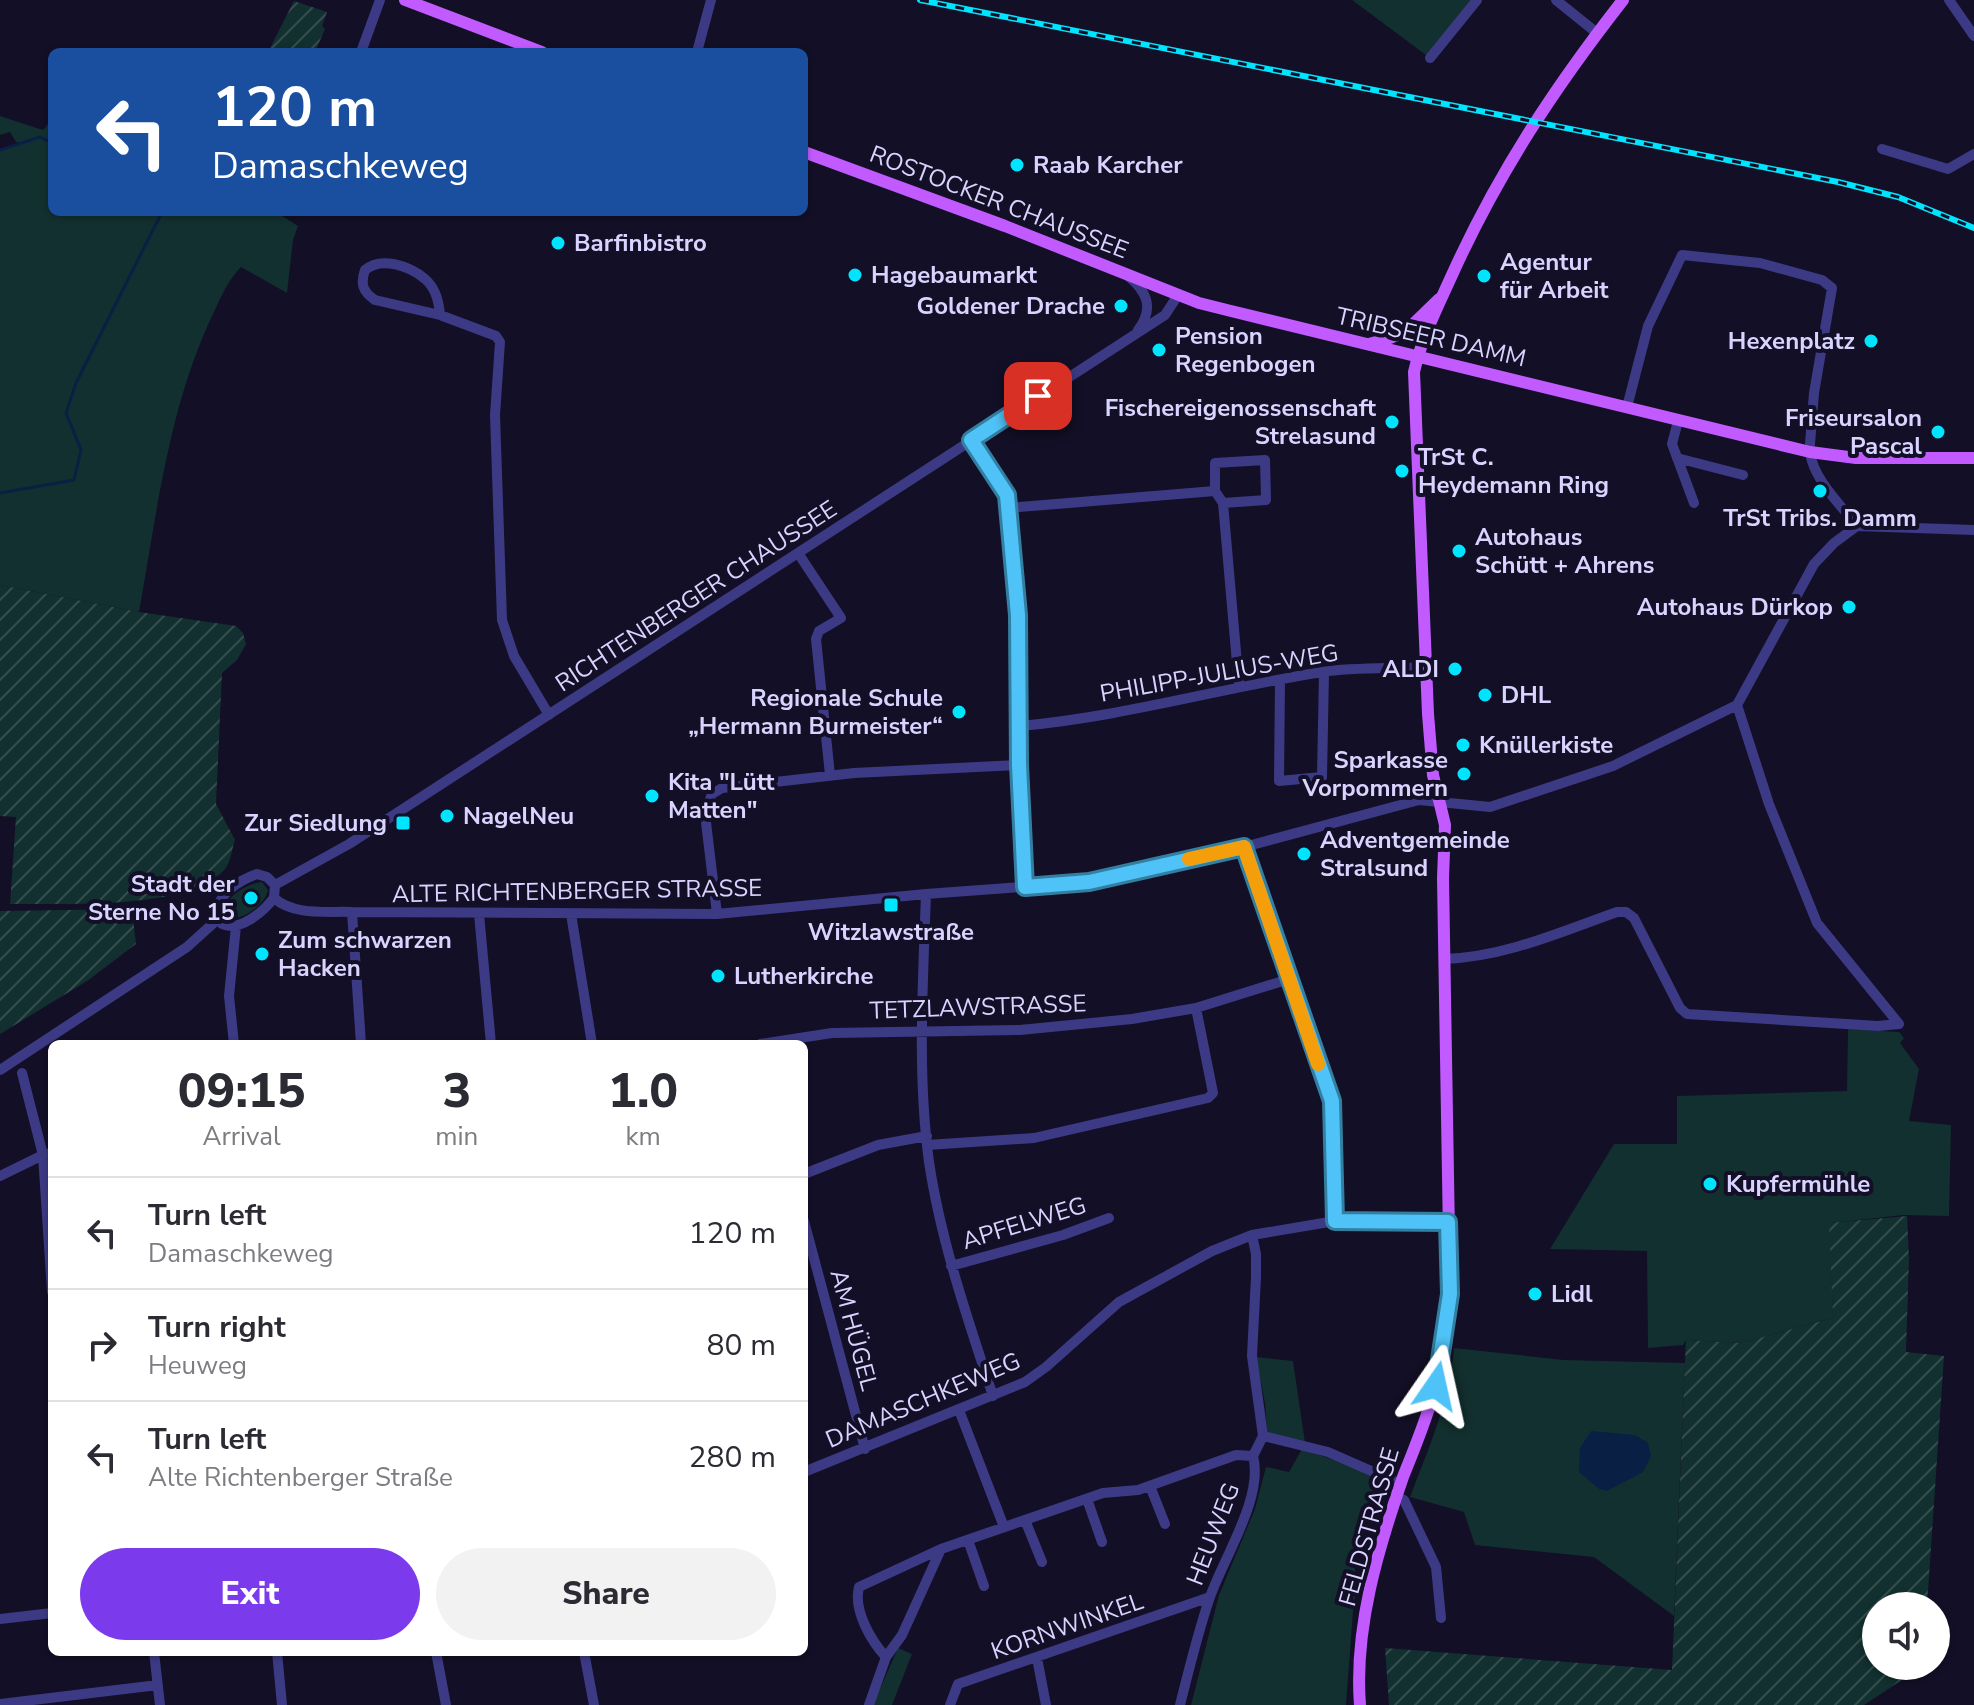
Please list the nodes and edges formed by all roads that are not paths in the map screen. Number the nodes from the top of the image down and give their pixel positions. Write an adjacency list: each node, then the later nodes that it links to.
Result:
1 (380, 0): 10 (street)
2 (405, 0): 11 (main road)
3 (711, 0): 12 (street)
4 (1477, 0): 13 (street)
5 (1556, 0): 8 (street)
6 (1623, 0): 8 (main road, FELDSTRASSE)
7 (1949, 0): 9 (street)
8 (1597, 33): 19 (main road, FELDSTRASSE)
9 (1974, 36)
10 (362, 48)
11 (531, 48)
12 (698, 48)
13 (1430, 58)
14 (1882, 149): 16 (street)
15 (808, 154): 17 (main road, ROSTOCKER CHAUSSEE)
16 (1974, 154)
17 (1120, 271): 18 (main road, ROSTOCKER CHAUSSEE); 21 (street)
18 (1178, 295): 21 (street, RICHTENBERGER CHAUSSEE); 22 (main road, TRIBSEER DAMM)
19 (1442, 298): 22 (main road); 23 (main road, FELDSTRASSE)
20 (440, 315): 20 (street); 43 (street)
21 (1134, 334): 26 (street, RICHTENBERGER CHAUSSEE)
22 (1366, 344): 23 (main road, TRIBSEER DAMM)
23 (1418, 355): 24 (main road, TRIBSEER DAMM); 38 (main road, FELDSTRASSE)
24 (1627, 407): 25 (main road, TRIBSEER DAMM); 27 (street)
25 (1678, 421): 27 (main road, TRIBSEER DAMM); 28 (street)
26 (971, 440): 34 (street); 37 (street, RICHTENBERGER CHAUSSEE)
27 (1810, 453): 29 (main road, TRIBSEER DAMM); 35 (street)
28 (1677, 458): 30 (street); 33 (street)
29 (1974, 458)
30 (1743, 475)
31 (1215, 491): 32 (street); 32 (street); 34 (street)
32 (1223, 503): 41 (street)
33 (1694, 503)
34 (1008, 508): 44 (street)
35 (1857, 526): 36 (street); 42 (street)
36 (1974, 530)
37 (798, 553): 43 (street, RICHTENBERGER CHAUSSEE); 46 (street)
38 (1426, 667): 39 (street, PHILIPP-JULIUS-WEG); 47 (main road, FELDSTRASSE)
39 (1324, 672): 40 (street, PHILIPP-JULIUS-WEG); 40 (street)
40 (1280, 680): 41 (street, PHILIPP-JULIUS-WEG)
41 (1239, 686): 44 (street, PHILIPP-JULIUS-WEG)
42 (1737, 705): 47 (street, ALTE RICHTENBERGER STRASSE); 59 (street)
43 (549, 715): 49 (street, RICHTENBERGER CHAUSSEE)
44 (1020, 726): 45 (street)
45 (1019, 765): 46 (street); 50 (street)
46 (830, 775): 56 (street)
47 (1439, 801): 48 (street, ALTE RICHTENBERGER STRASSE); 59 (main road, FELDSTRASSE)
48 (1244, 847): 50 (street, ALTE RICHTENBERGER STRASSE); 60 (street)
49 (275, 885): 52 (street); 57 (street)
50 (1025, 887): 51 (street, ALTE RICHTENBERGER STRASSE)
51 (926, 894): 56 (street, ALTE RICHTENBERGER STRASSE); 62 (street)
52 (274, 898): 53 (street, ALTE RICHTENBERGER STRASSE); 58 (street)
53 (352, 912): 54 (street, ALTE RICHTENBERGER STRASSE); 64 (street)
54 (479, 914): 55 (street, ALTE RICHTENBERGER STRASSE); 65 (street)
55 (571, 914): 56 (street, ALTE RICHTENBERGER STRASSE); 66 (street)
56 (717, 914)
57 (218, 919): 58 (street); 68 (street)
58 (236, 926): 63 (street)
59 (1444, 959): 77 (main road, FELDSTRASSE)
60 (1289, 979): 61 (street, TETZLAWSTRASSE); 76 (street)
61 (1196, 1008): 62 (street, TETZLAWSTRASSE); 70 (street)
62 (921, 1030): 67 (street, TETZLAWSTRASSE); 70 (street)
63 (234, 1040)
64 (361, 1040)
65 (491, 1040)
66 (591, 1040)
67 (786, 1040)
68 (0, 1070)
69 (22, 1073): 71 (street)
70 (927, 1140): 72 (street); 80 (street)
71 (47, 1154): 73 (street); 74 (street)
72 (808, 1172)
73 (0, 1176)
74 (48, 1182)
75 (1109, 1218): 80 (street, APFELWEG)
76 (1335, 1221): 77 (street, DAMASCHKEWEG); 78 (street, DAMASCHKEWEG)
77 (1448, 1222): 87 (main road, FELDSTRASSE)
78 (1252, 1235): 81 (street, DAMASCHKEWEG); 83 (street)
79 (808, 1236): 84 (street, AM HÜGEL)
80 (951, 1266): 81 (street)
81 (993, 1396): 82 (street, DAMASCHKEWEG)
82 (959, 1410): 84 (street, DAMASCHKEWEG); 93 (street)
83 (1263, 1436): 85 (street, HEUWEG); 87 (street)
84 (865, 1449): 86 (street, DAMASCHKEWEG)
85 (1253, 1456): 88 (street); 99 (street, HEUWEG)
86 (808, 1470)
87 (1401, 1484): 89 (main road, FELDSTRASSE)
88 (1150, 1486): 90 (street); 92 (street)
89 (1397, 1497): 101 (street); 119 (main road, FELDSTRASSE)
90 (1087, 1499): 91 (street); 95 (street)
91 (1025, 1520): 93 (street); 97 (street)
92 (1165, 1524)
93 (1004, 1527): 94 (street)
94 (968, 1540): 96 (street); 98 (street)
95 (1102, 1542)
96 (941, 1549): 107 (street); 107 (street)
97 (1042, 1562)
98 (984, 1586)
99 (1210, 1597): 108 (street, KORNWINKEL); 118 (street, HEUWEG)
100 (48, 1613): 102 (street)
101 (1441, 1618)
102 (0, 1619)
103 (154, 1656): 109 (street)
104 (277, 1656): 112 (street)
105 (437, 1656): 113 (street)
106 (585, 1656): 114 (street)
107 (886, 1657): 115 (street)
108 (1037, 1658): 116 (street, KORNWINKEL); 117 (street)
109 (158, 1685): 110 (street); 111 (street)
110 (0, 1704)
111 (160, 1705)
112 (282, 1705)
113 (446, 1705)
114 (594, 1705)
115 (869, 1705)
116 (950, 1705)
117 (1046, 1705)
118 (1180, 1705)
119 (1360, 1705)

